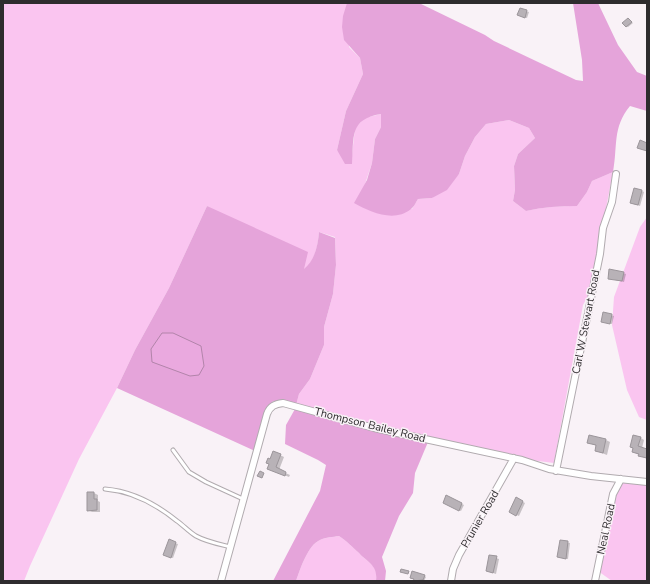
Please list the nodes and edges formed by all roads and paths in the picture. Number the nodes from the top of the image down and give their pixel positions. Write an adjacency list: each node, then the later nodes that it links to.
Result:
1 (616, 174): 4 (street, Carl W Stewart Road)
2 (173, 450): 8 (lane)
3 (514, 458): 4 (street, Thompson Bailey Road); 8 (street, Thompson Bailey Road); 11 (street, Prunier Road)
4 (556, 471): 5 (street, Thompson Bailey Road)
5 (621, 479): 6 (street, Thompson Bailey Road); 12 (street, Neal Road)
6 (647, 482)
7 (105, 489): 9 (lane)
8 (243, 499): 9 (street, Thompson Bailey Road)
9 (231, 547): 10 (street, Thompson Bailey Road)
10 (222, 581)
11 (451, 581)
12 (595, 581)

